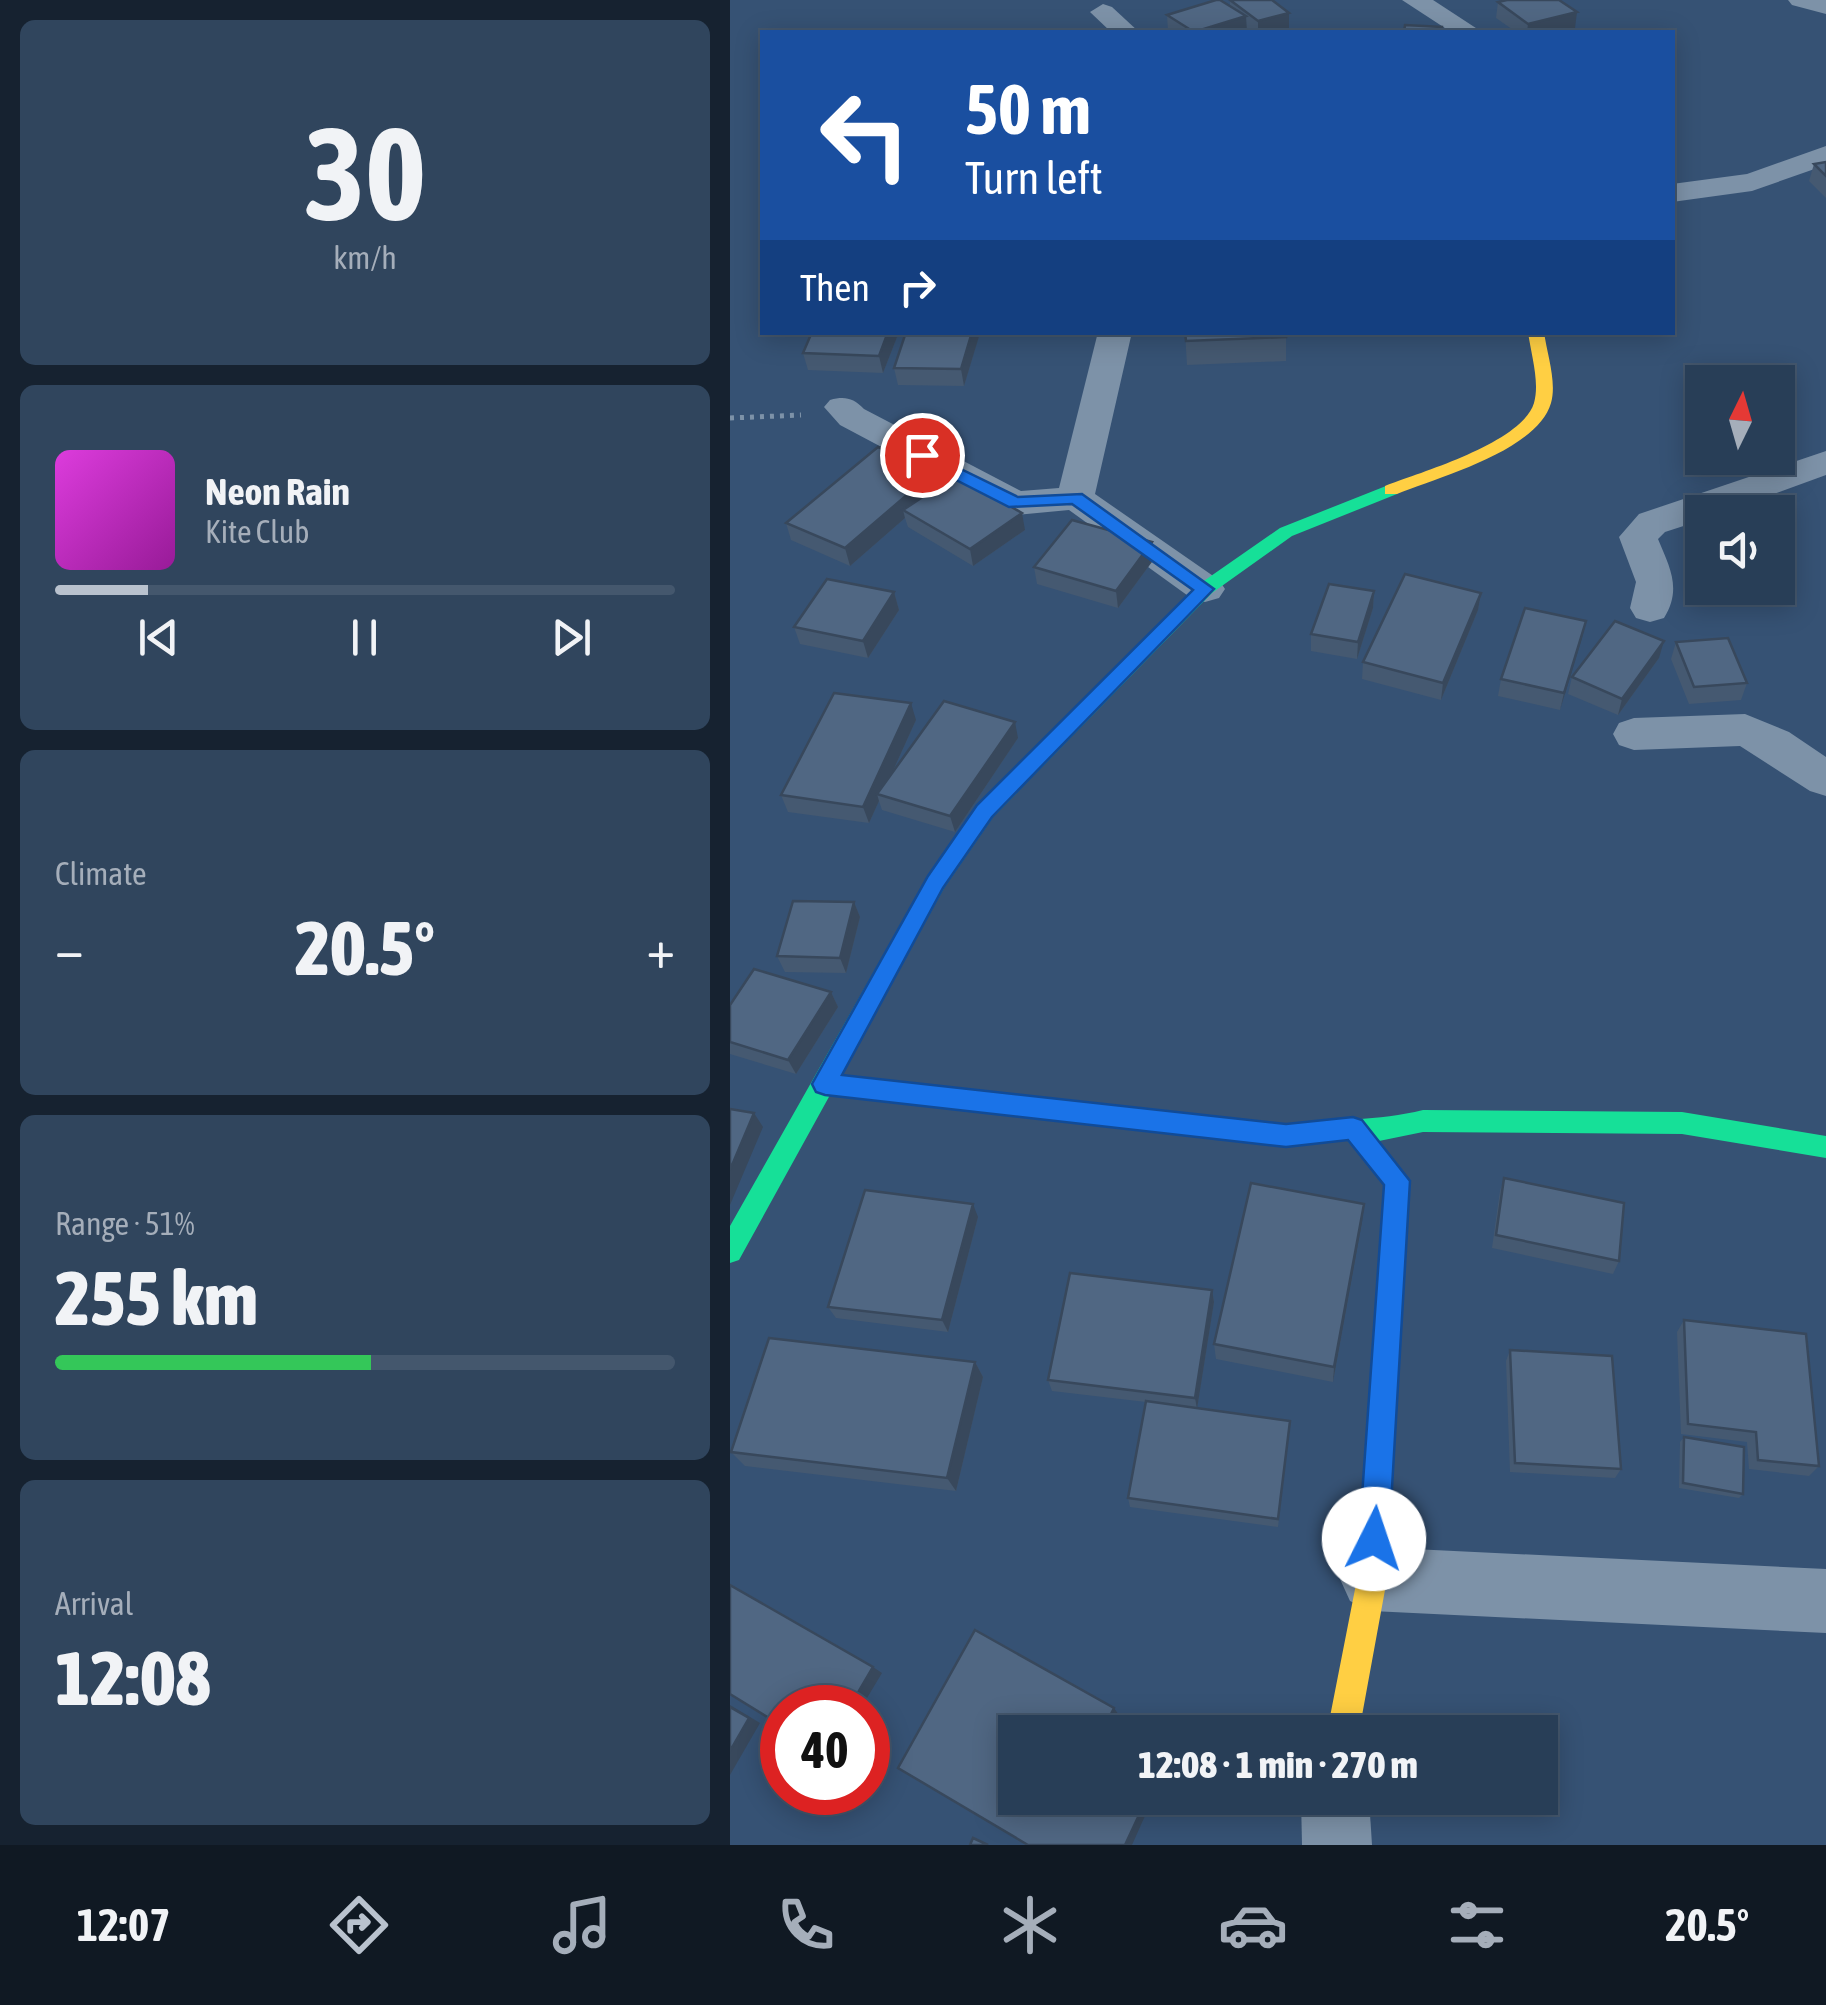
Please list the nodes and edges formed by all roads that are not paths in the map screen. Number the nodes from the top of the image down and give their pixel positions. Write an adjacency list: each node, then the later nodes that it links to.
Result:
1 (1415, 0): 6 (street)
2 (1802, 0): 3 (street)
3 (1826, 6)
4 (1103, 12): 5 (street)
5 (1124, 30)
6 (1466, 30)
7 (1826, 154): 8 (street)
8 (1675, 193)
9 (1114, 335): 13 (street)
10 (1536, 335): 14 (street)
11 (847, 412): 13 (street)
12 (1826, 462): 15 (street)
13 (1076, 498): 14 (street)
14 (1205, 589): 18 (street)
15 (1650, 608)
16 (1634, 734): 17 (street)
17 (1826, 779)
18 (825, 1084): 19 (street); 21 (street)
19 (1353, 1128): 20 (street); 22 (street)
20 (1826, 1147)
21 (730, 1251)
22 (1372, 1579): 23 (street); 24 (street)
23 (1826, 1602)
24 (1346, 1715)
25 (1336, 1815): 26 (street)
26 (1337, 1845)

